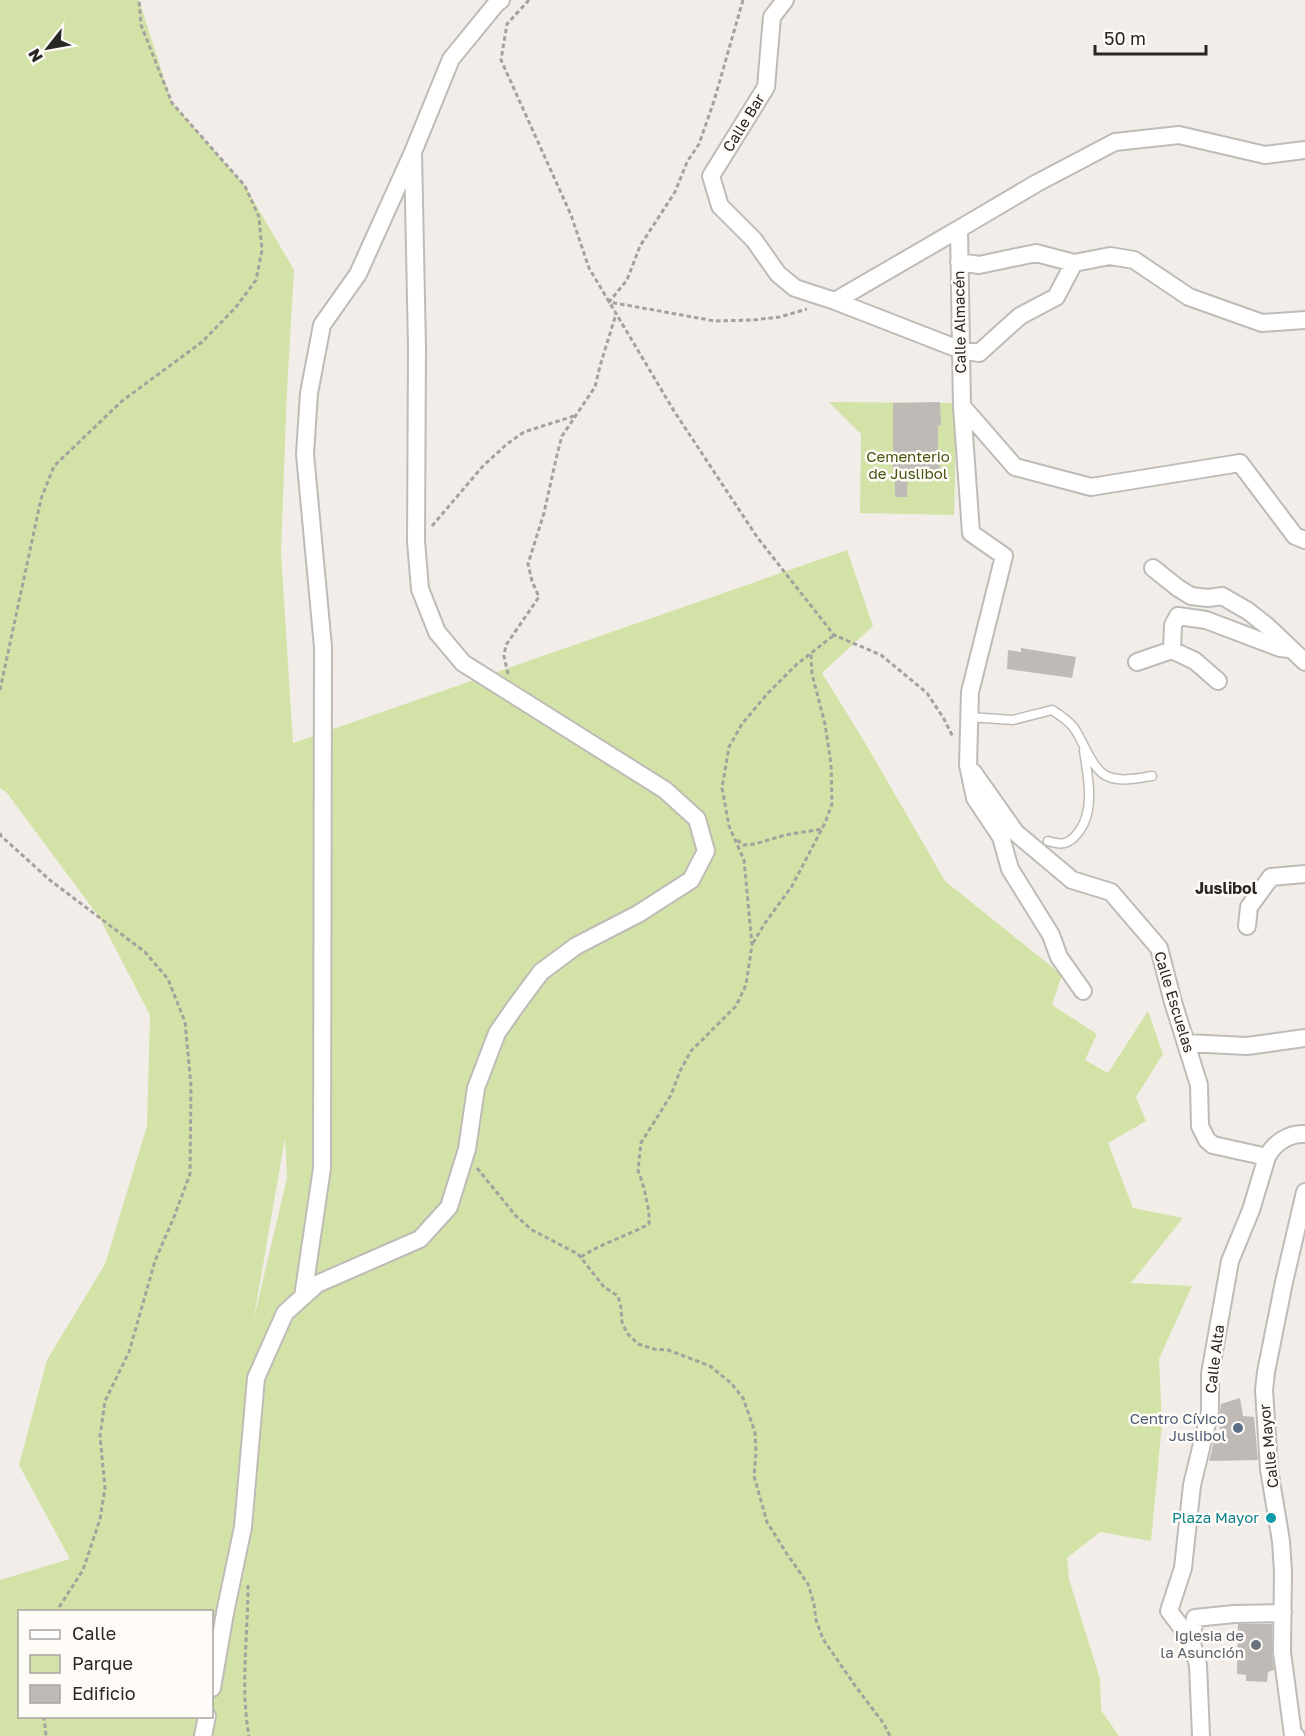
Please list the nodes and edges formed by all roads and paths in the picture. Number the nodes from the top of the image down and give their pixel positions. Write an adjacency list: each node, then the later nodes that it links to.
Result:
1 (138, 0): 28 (path)
2 (501, 0): 7 (street)
3 (529, 0): 12 (path)
4 (742, 0): 12 (path)
5 (785, 0): 11 (street, Calle Bar)
6 (1305, 150): 8 (street)
7 (413, 152): 19 (street); 50 (street)
8 (959, 230): 9 (street, Calle Almacén); 11 (street)
9 (959, 262): 10 (street); 15 (street, Calle Almacén)
10 (1074, 263): 14 (street); 15 (street)
11 (835, 301): 12 (path); 15 (street)
12 (609, 302): 13 (path)
13 (616, 314): 17 (path); 21 (path)
14 (1305, 320)
15 (961, 350): 16 (street, Calle Almacén)
16 (962, 406): 18 (street); 30 (street, Calle Almacén)
17 (576, 415): 19 (path); 29 (path)
18 (1305, 540)
19 (416, 542): 29 (street)
20 (1153, 568): 23 (street)
21 (834, 635): 24 (path); 31 (path)
22 (1172, 650): 23 (street); 25 (street); 27 (street)
23 (1293, 650): 26 (street)
24 (811, 654): 35 (path); 37 (path)
25 (1137, 662)
26 (1305, 662)
27 (1218, 681)
28 (0, 690)
29 (512, 694): 46 (street)
30 (969, 717): 32 (lane); 33 (street, Calle Almacén)
31 (954, 738)
32 (1083, 745): 34 (lane); 38 (lane)
33 (968, 765): 42 (street, Calle Almacén); 44 (street, Calle Escuelas)
34 (1152, 776)
35 (822, 829): 37 (path); 41 (path)
36 (0, 833): 52 (path)
37 (735, 840): 41 (path)
38 (1048, 841)
39 (1305, 874): 40 (street)
40 (1247, 926)
41 (752, 945): 49 (path)
42 (1083, 991)
43 (1305, 1038): 44 (street)
44 (1186, 1043): 47 (street, Calle Escuelas)
45 (1305, 1134): 47 (street)
46 (465, 1157): 49 (path); 50 (street)
47 (1267, 1157): 54 (street, Calle Alta)
48 (1305, 1192): 53 (street, Calle Mayor)
49 (581, 1257): 61 (path)
50 (303, 1297): 55 (street)
51 (248, 1584): 60 (path)
52 (57, 1610)
53 (1282, 1613): 54 (street); 63 (street, Calle Mayor)
54 (1191, 1640): 62 (street, Calle Alta)
55 (213, 1682)
56 (44, 1718): 58 (path)
57 (207, 1718): 59 (street)
58 (46, 1736)
59 (203, 1736)
60 (249, 1736)
61 (890, 1736)
62 (1201, 1736)
63 (1296, 1736)

